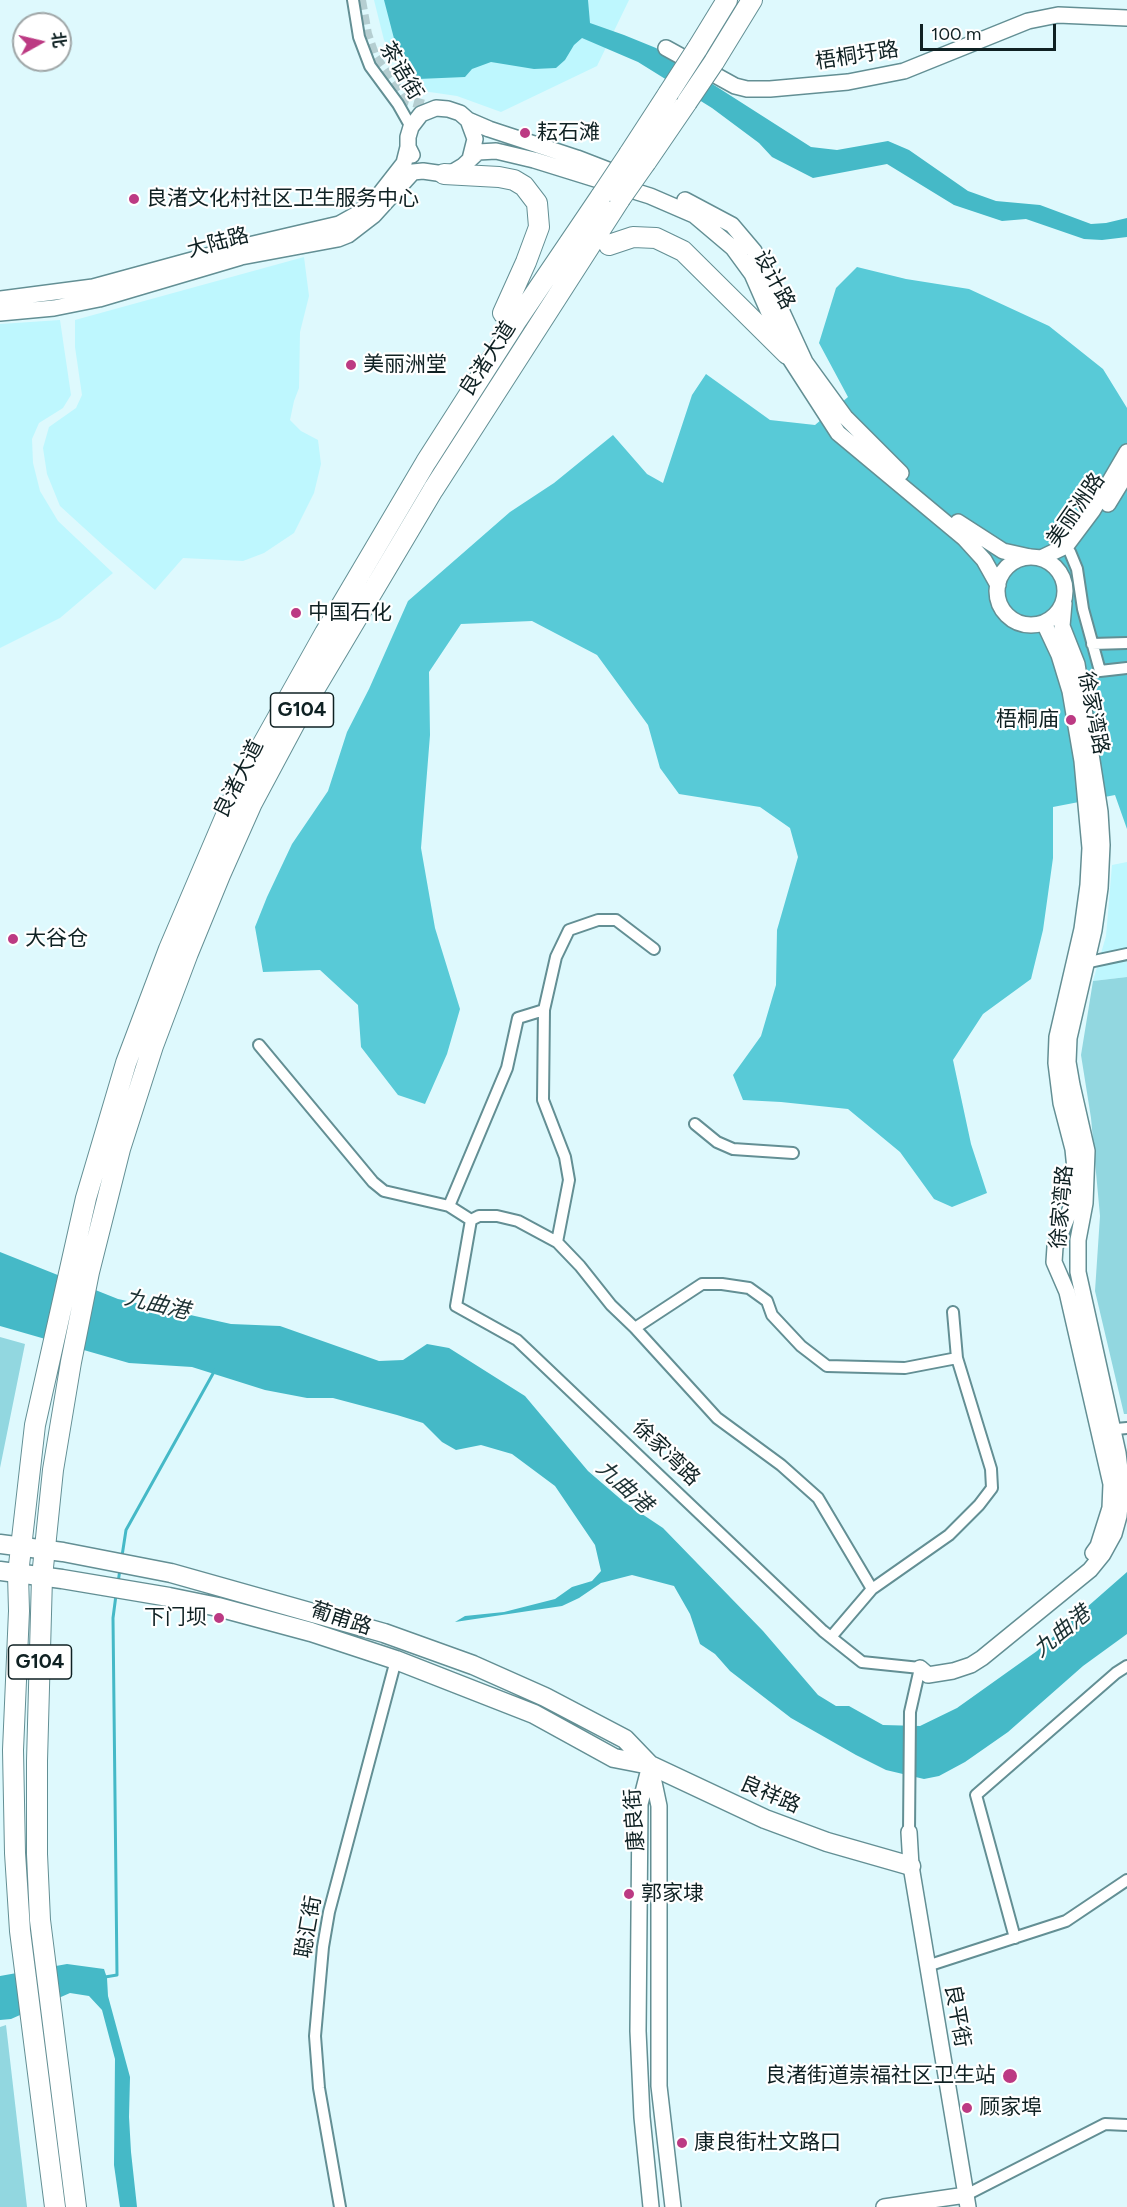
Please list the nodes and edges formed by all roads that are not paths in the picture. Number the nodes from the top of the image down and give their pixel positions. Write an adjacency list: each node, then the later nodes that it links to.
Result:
1 (353, 0): 7 (street, 茶语街)
2 (727, 0): 9 (highway, G104, bridge)
3 (752, 0): 9 (highway, G104, bridge)
4 (1127, 18): 5 (main road, 梧桐圩路)
5 (666, 48)
6 (468, 120): 7 (main road); 10 (main road); 22 (main road, 设计路)
7 (411, 127): 8 (main road)
8 (408, 147): 11 (main road); 15 (main road, 大陆路)
9 (638, 158): 13 (highway, G104, bridge)
10 (470, 159): 12 (main road, 设计路); 18 (main road, 设计路)
11 (423, 171): 12 (main road); 16 (main road, 大陆路)
12 (444, 174): 17 (highway)
13 (611, 198): 45 (highway, 良渚大道 / G104); 46 (highway, 良渚大道 / G104)
14 (609, 245): 18 (highway)
15 (0, 299)
16 (0, 313)
17 (503, 313)
18 (787, 354): 24 (main road, 设计路)
19 (1127, 452): 22 (main road, 美丽洲路)
20 (1127, 473): 21 (main road, 美丽洲路)
21 (1070, 552): 23 (main road, 美丽洲路); 28 (street)
22 (1035, 558): 23 (main road); 24 (main road)
23 (1059, 572): 25 (main road)
24 (998, 585): 26 (main road)
25 (1064, 603): 26 (main road); 32 (main road, 徐家湾路)
26 (1044, 623): 32 (main road, 徐家湾路)
27 (1127, 643): 28 (street)
28 (1092, 644): 29 (street)
29 (1127, 668)
30 (654, 949): 33 (street)
31 (1127, 954): 32 (street)
32 (1080, 964): 43 (main road, 徐家湾路); 43 (main road, 徐家湾路)
33 (544, 1010): 37 (street); 39 (street)
34 (259, 1045): 37 (street)
35 (695, 1124): 36 (street)
36 (793, 1153)
37 (449, 1206): 38 (street)
38 (471, 1220): 39 (street); 50 (street, 徐家湾路)
39 (557, 1242): 41 (street)
40 (953, 1312): 42 (street)
41 (635, 1328): 42 (street); 49 (street)
42 (957, 1358): 49 (street)
43 (1113, 1429): 53 (main road, 徐家湾路)
44 (0, 1544): 45 (main road, 葡甫路)
45 (21, 1546): 46 (main road, 葡甫路); 47 (highway, G104)
46 (44, 1550): 48 (highway, G104); 54 (main road, 葡甫路)
47 (9, 1572): 48 (main road, 葡甫路); 63 (highway, G104)
48 (42, 1576): 51 (main road, 葡甫路); 64 (highway, G104)
49 (872, 1589): 50 (street)
50 (831, 1637): 53 (street, 徐家湾路)
51 (396, 1660): 55 (main road, 葡甫路); 65 (street, 聪汇街)
52 (1127, 1666): 59 (street)
53 (920, 1668): 56 (street)
54 (625, 1739): 55 (main road, 良祥路)
55 (650, 1765): 57 (main road, 良祥路); 66 (main road, 康良街); 67 (main road, 康良街)
56 (909, 1832): 57 (main road, 良平街)
57 (911, 1866): 60 (main road, 良平街)
58 (1127, 1880): 59 (street)
59 (1015, 1938): 60 (street)
60 (927, 1966): 62 (main road, 良平街)
61 (1127, 2125): 62 (street)
62 (967, 2201): 68 (main road)
63 (55, 2207)
64 (76, 2207)
65 (340, 2207)
66 (651, 2207)
67 (673, 2207)
68 (884, 2207)

